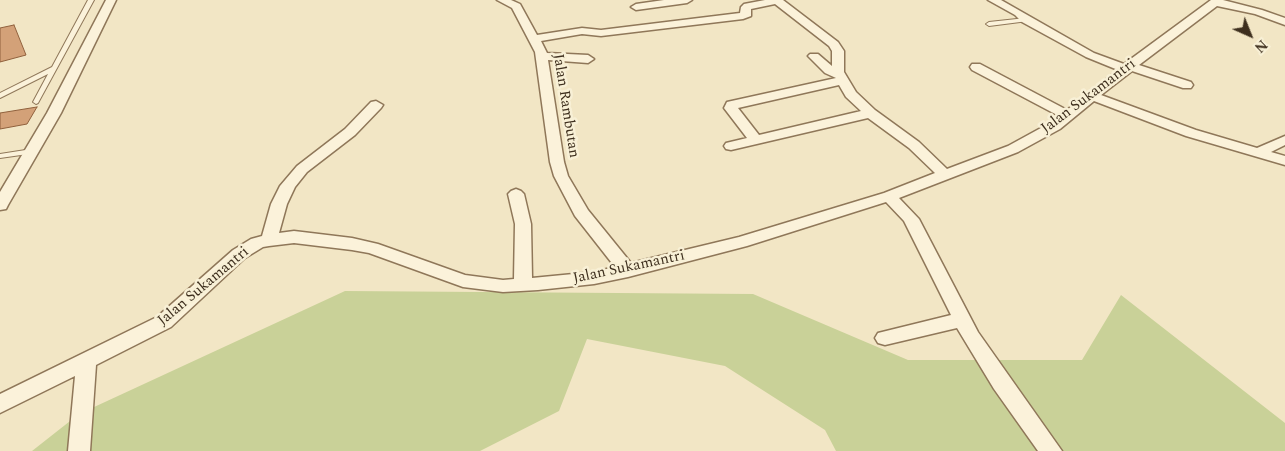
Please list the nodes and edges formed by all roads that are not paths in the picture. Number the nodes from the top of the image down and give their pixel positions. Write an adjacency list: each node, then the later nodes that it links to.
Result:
1 (91, 0): 17 (lane)
2 (111, 0): 30 (street)
3 (502, 0): 12 (street, Jalan Rambutan)
4 (687, 0): 8 (street)
5 (777, 0): 12 (street); 19 (street)
6 (993, 0): 9 (street)
7 (1216, 1): 10 (street); 18 (street, Jalan Sukamantri)
8 (636, 7)
9 (1026, 20): 11 (lane); 18 (street)
10 (1285, 22)
11 (989, 24)
12 (535, 39): 13 (street, Jalan Rambutan)
13 (542, 56): 15 (street); 39 (street, Jalan Rambutan)
14 (814, 56): 19 (street)
15 (588, 59)
16 (976, 67): 26 (street)
17 (55, 68): 21 (lane); 23 (lane)
18 (1128, 68): 20 (street); 22 (street, Jalan Sukamantri)
19 (840, 78): 25 (street); 27 (street)
20 (1187, 85)
21 (0, 96)
22 (1094, 97): 26 (street, Jalan Sukamantri); 31 (street)
23 (36, 102)
24 (376, 106): 38 (street)
25 (870, 113): 27 (street); 34 (street)
26 (1068, 116): 34 (street, Jalan Sukamantri)
27 (756, 140): 29 (street)
28 (1285, 140): 31 (street)
29 (731, 146)
30 (32, 151): 32 (lane); 37 (street)
31 (1259, 154): 33 (street)
32 (0, 156)
33 (1285, 161)
34 (946, 176): 36 (street, Jalan Sukamantri)
35 (516, 194): 40 (street)
36 (889, 196): 39 (street, Jalan Sukamantri); 41 (street)
37 (0, 205)
38 (269, 240): 40 (street, Jalan Sukamantri); 43 (street, Jalan Sukamantri)
39 (628, 271): 40 (street, Jalan Sukamantri)
40 (523, 285)
41 (962, 320): 42 (street); 46 (street)
42 (886, 338)
43 (86, 362): 44 (street, Jalan Sukamantri); 45 (street)
44 (0, 404)
45 (79, 451)
46 (1051, 451)

